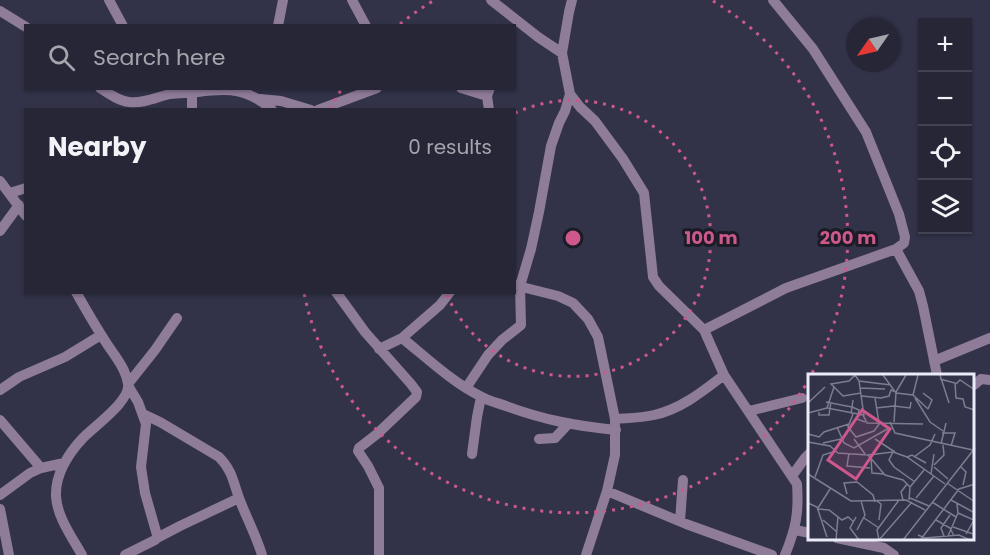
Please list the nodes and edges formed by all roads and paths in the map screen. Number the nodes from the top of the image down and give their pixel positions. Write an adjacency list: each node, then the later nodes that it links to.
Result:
1 (109, 0): 9 (street)
2 (283, 0): 10 (street)
3 (352, 0): 11 (street)
4 (491, 0): 8 (street)
5 (572, 0): 14 (street)
6 (773, 0): 34 (street)
7 (0, 11): 13 (street)
8 (511, 22)
9 (122, 24)
10 (278, 24)
11 (365, 24)
12 (516, 25): 14 (street)
13 (24, 26)
14 (562, 53): 22 (street)
15 (103, 90): 19 (street)
16 (211, 90): 20 (street)
17 (231, 90): 23 (street)
18 (372, 90): 26 (street)
19 (169, 91): 20 (street)
20 (192, 92): 24 (street)
21 (489, 92): 27 (street)
22 (570, 94): 35 (street); 40 (street)
23 (268, 99): 25 (street)
24 (192, 108)
25 (306, 108)
26 (323, 108)
27 (489, 108)
28 (0, 181): 30 (street)
29 (24, 189): 30 (street)
30 (10, 193): 31 (street)
31 (19, 205): 32 (street); 33 (street)
32 (24, 213)
33 (0, 231)
34 (896, 249): 40 (street); 45 (street)
35 (517, 286): 51 (street); 59 (street)
36 (77, 294): 41 (street)
37 (338, 294): 44 (street)
38 (449, 294): 42 (street)
39 (177, 318): 50 (street)
40 (704, 330): 47 (street)
41 (101, 335): 50 (street); 52 (street)
42 (402, 338): 44 (street); 51 (street)
43 (990, 338): 45 (street)
44 (379, 349): 80 (street)
45 (934, 361): 46 (street)
46 (938, 374)
47 (724, 375): 55 (street); 59 (street)
48 (990, 380): 49 (street)
49 (975, 384)
50 (128, 385): 56 (street); 63 (street)
51 (466, 388): 53 (street)
52 (0, 390)
53 (482, 397): 58 (street); 61 (street)
54 (802, 398): 55 (street)
55 (749, 411): 65 (street)
56 (143, 414): 69 (street); 74 (street)
57 (0, 420): 64 (street)
58 (568, 424): 59 (street); 60 (street)
59 (615, 425): 67 (street)
60 (539, 439)
61 (472, 454)
62 (808, 455): 65 (street)
63 (64, 464): 64 (street); 77 (street)
64 (41, 468): 68 (street)
65 (792, 476): 72 (street)
66 (683, 480): 71 (street)
67 (607, 491): 71 (street); 81 (street)
68 (0, 495)
69 (239, 498): 74 (street); 79 (street)
70 (0, 509): 76 (street)
71 (680, 521): 82 (street)
72 (795, 530): 73 (street); 83 (street)
73 (808, 533)
74 (157, 538): 78 (street)
75 (846, 540): 84 (street)
76 (9, 555)
77 (82, 555)
78 (125, 555)
79 (262, 555)
80 (379, 555)
81 (586, 555)
82 (772, 555)
83 (785, 555)
84 (894, 555)

